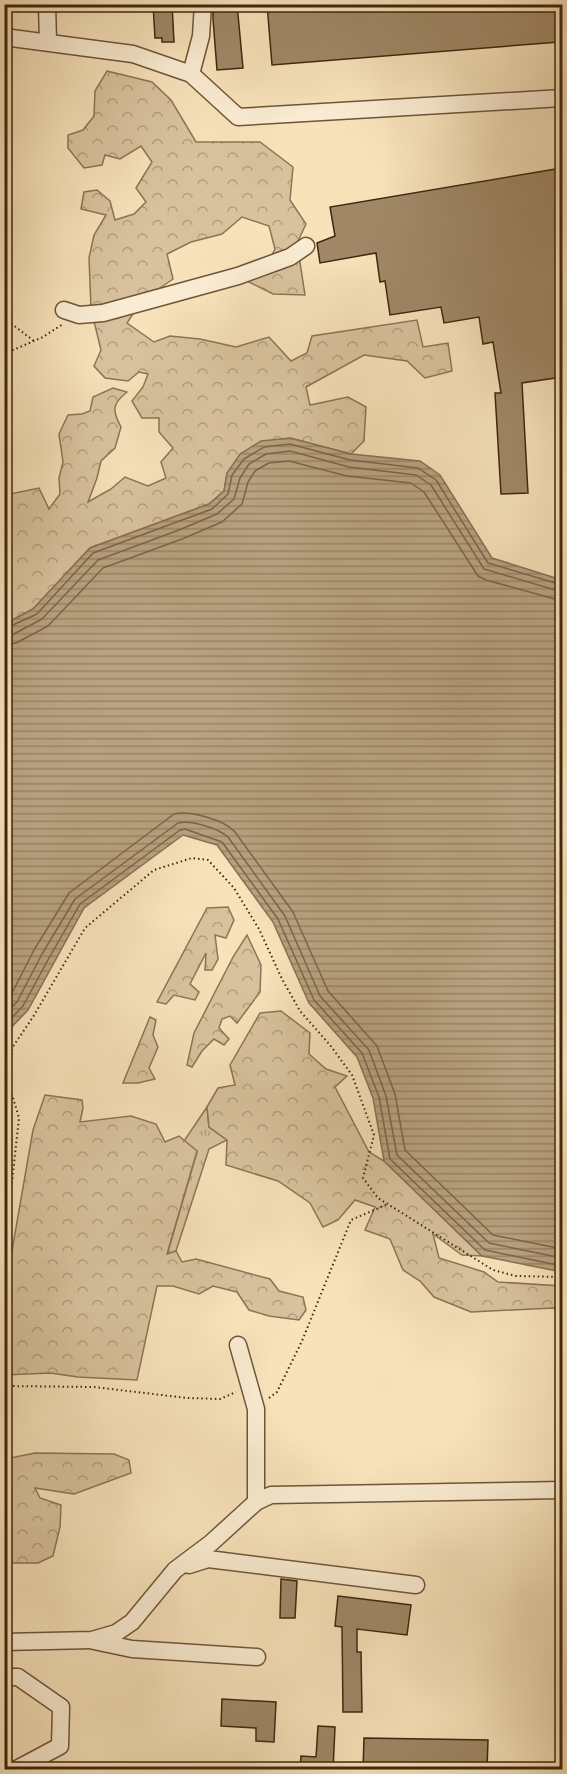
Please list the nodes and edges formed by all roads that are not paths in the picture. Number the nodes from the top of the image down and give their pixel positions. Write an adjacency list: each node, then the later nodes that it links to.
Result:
1 (47, 4): 4 (street)
2 (203, 4): 5 (street)
3 (4, 37): 4 (street)
4 (48, 42): 5 (street)
5 (191, 74): 6 (street)
6 (562, 98)
7 (306, 246): 8 (street)
8 (71, 312)
9 (238, 1345): 11 (street)
10 (562, 1490): 11 (street)
11 (256, 1502): 12 (street)
12 (175, 1570): 13 (street); 14 (street)
13 (416, 1585)
14 (92, 1640): 15 (street); 16 (street)
15 (4, 1642)
16 (257, 1657)
17 (4, 1677): 18 (street)
18 (15, 1770)

